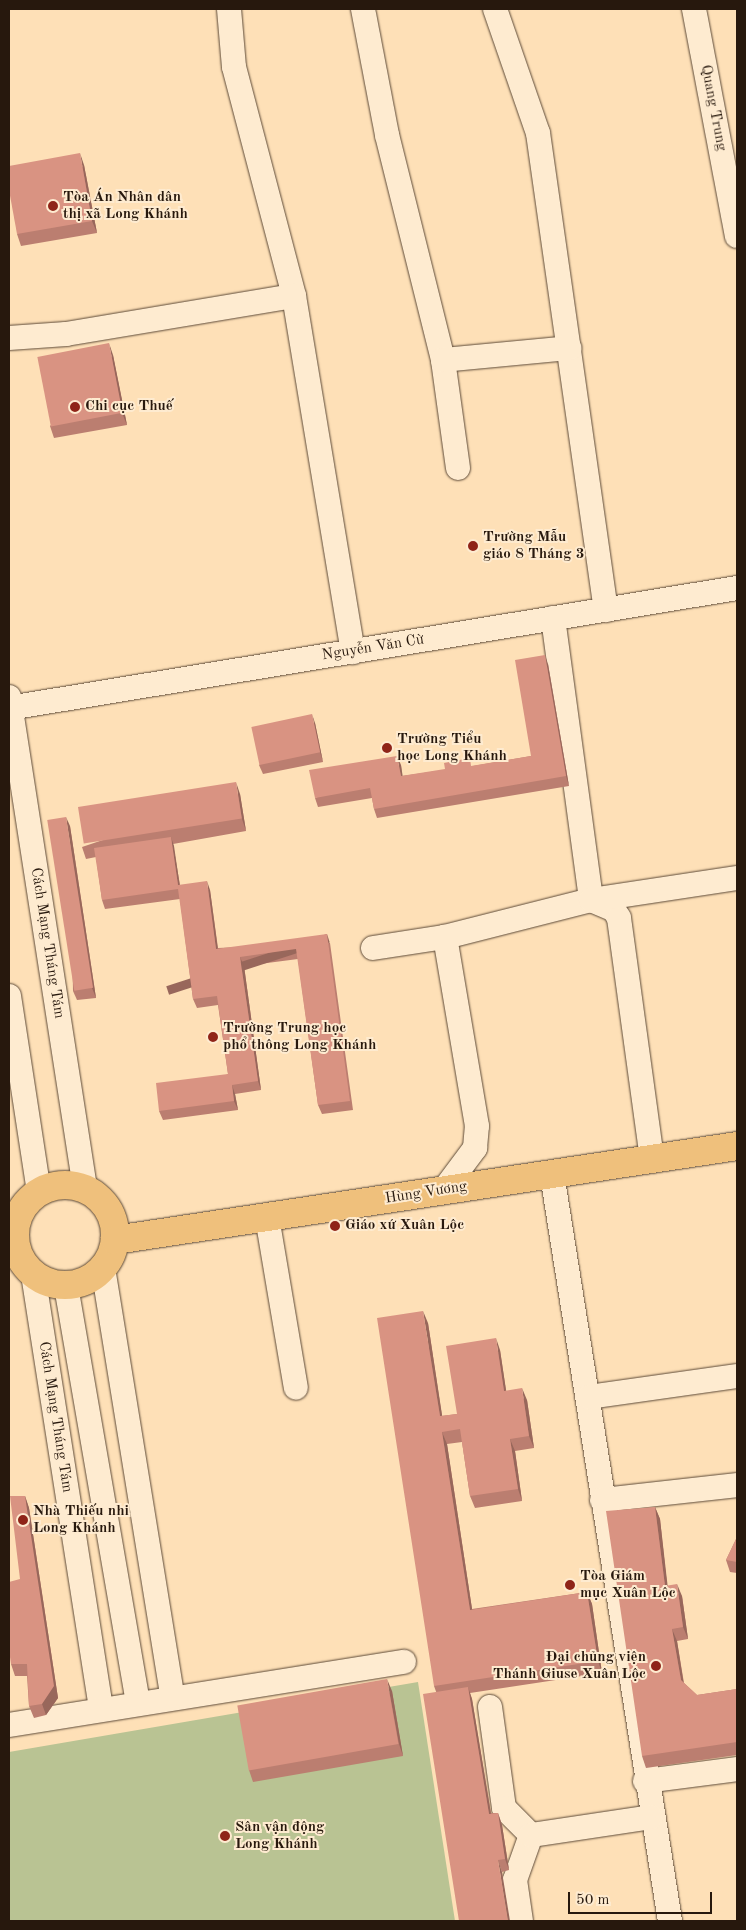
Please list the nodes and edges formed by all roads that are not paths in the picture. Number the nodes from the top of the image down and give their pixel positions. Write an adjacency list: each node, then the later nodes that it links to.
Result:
1 (229, 9): 6 (street)
2 (363, 9): 9 (street)
3 (494, 9): 8 (street)
4 (694, 9): 5 (street, Quang Trung)
5 (737, 236)
6 (294, 296): 7 (street); 14 (street)
7 (9, 338)
8 (569, 348): 9 (street); 12 (street)
9 (444, 360): 10 (street)
10 (458, 468)
11 (737, 588): 12 (street, Nguyễn Văn Cừ)
12 (606, 610): 13 (street, Nguyễn Văn Cừ)
13 (553, 618): 14 (street, Nguyễn Văn Cừ); 17 (street)
14 (354, 652): 15 (street, Nguyễn Văn Cừ)
15 (9, 704): 25 (street, Cách Mạng Tháng Tám)
16 (737, 878): 17 (street)
17 (591, 900): 18 (street); 23 (street)
18 (445, 937): 19 (street); 27 (street)
19 (373, 948)
20 (9, 996): 26 (street)
21 (737, 1146): 22 (street); 23 (main road, Hùng Vương)
22 (737, 1152)
23 (652, 1159): 24 (main road, Hùng Vương)
24 (552, 1174): 27 (main road, Hùng Vương); 36 (street)
25 (85, 1189): 26 (main road); 29 (main road)
26 (39, 1191): 30 (main road)
27 (443, 1191): 28 (main road, Hùng Vương)
28 (267, 1217): 29 (main road, Hùng Vương); 35 (street)
29 (115, 1240): 31 (main road)
30 (12, 1248): 32 (main road)
31 (104, 1268): 33 (main road); 40 (street)
32 (33, 1274): 33 (main road); 43 (street, Cách Mạng Tháng Tám)
33 (66, 1286): 41 (street)
34 (737, 1376): 36 (street)
35 (296, 1388)
36 (589, 1398): 38 (street)
37 (737, 1485): 38 (street)
38 (602, 1500): 46 (street)
39 (404, 1662): 40 (street)
40 (172, 1696): 41 (street)
41 (138, 1701): 43 (street)
42 (490, 1707): 48 (street)
43 (101, 1708): 44 (street)
44 (9, 1724)
45 (737, 1769): 46 (street)
46 (645, 1781): 47 (street)
47 (651, 1817): 48 (street); 50 (street)
48 (531, 1835): 49 (street)
49 (521, 1921)
50 (670, 1921)

